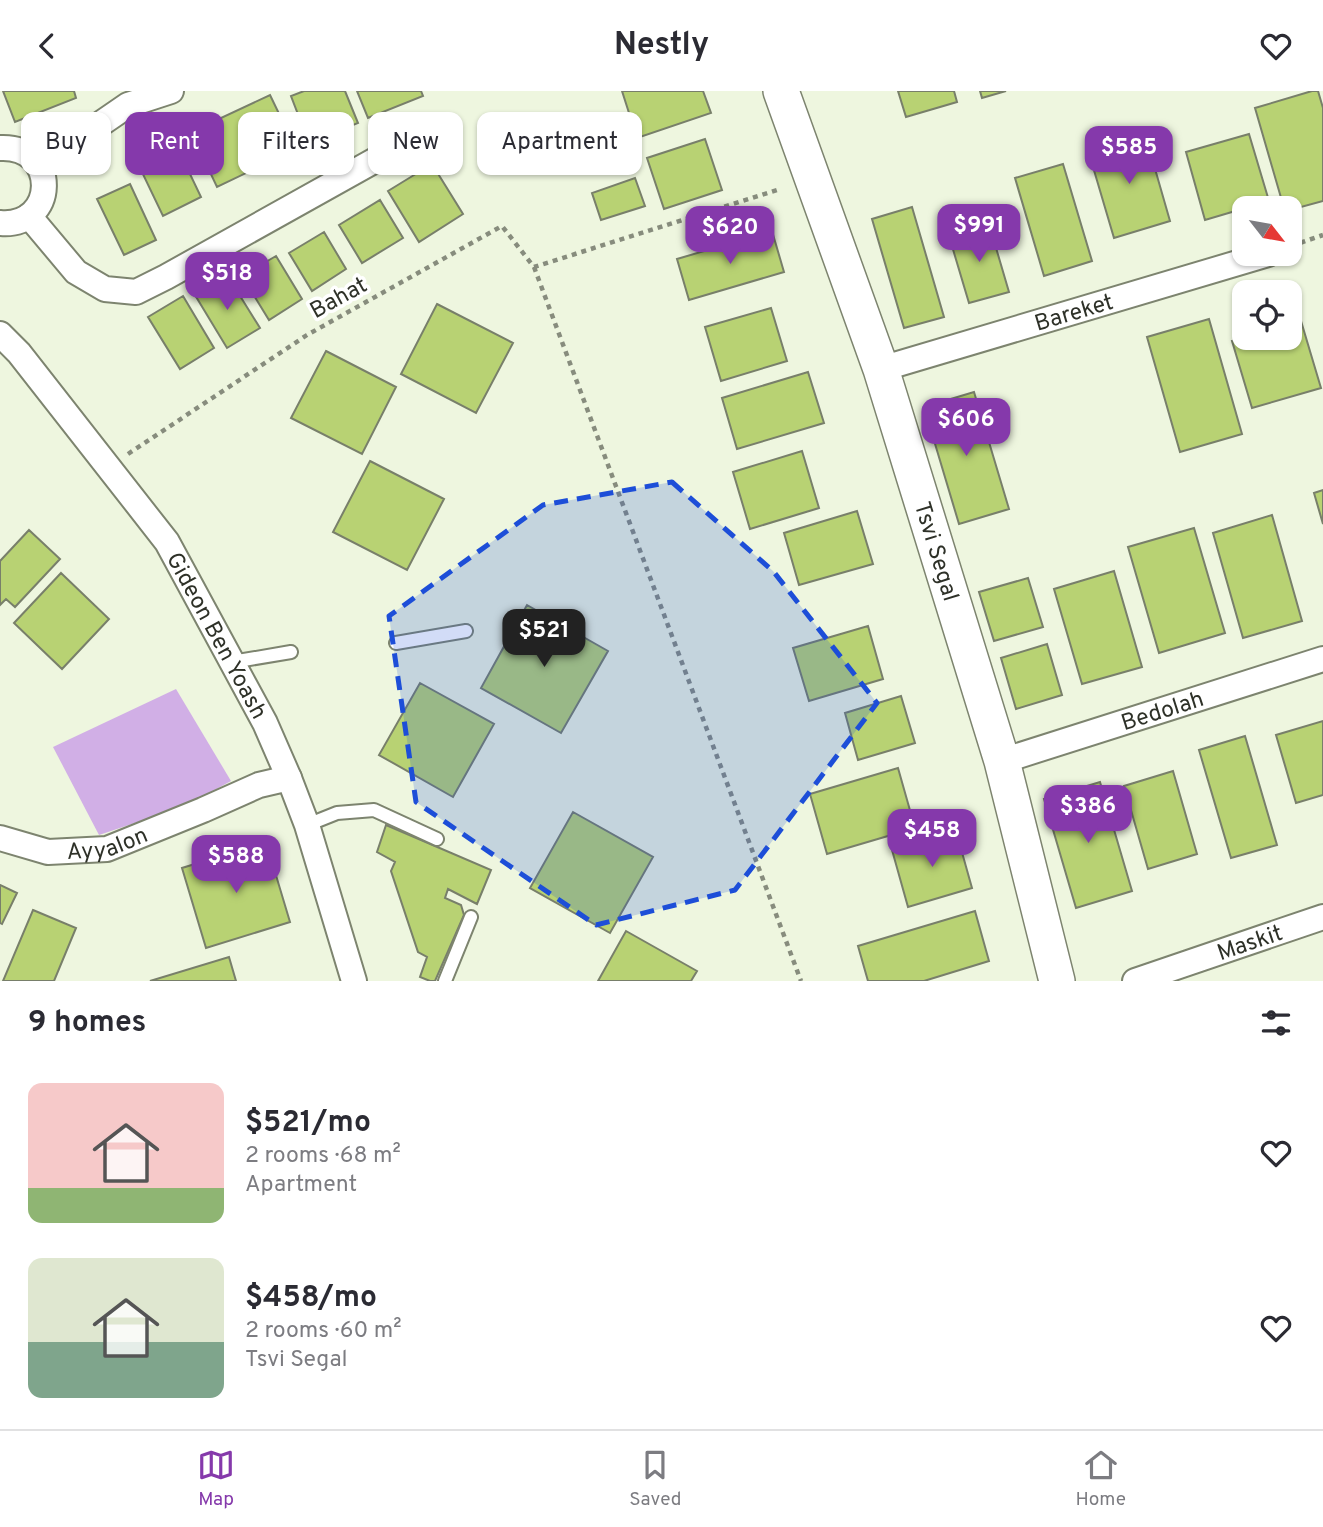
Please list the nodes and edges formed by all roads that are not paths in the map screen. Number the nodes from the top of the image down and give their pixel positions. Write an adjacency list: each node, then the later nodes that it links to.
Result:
1 (171, 91): 3 (street)
2 (781, 91): 12 (street, Tsvi Segal)
3 (111, 117)
4 (0, 148): 5 (street)
5 (21, 150)
6 (368, 164): 8 (street)
7 (43, 175): 8 (street)
8 (29, 216): 9 (street)
9 (0, 223)
10 (1232, 265): 12 (street, Bareket)
11 (0, 334): 17 (street, Gideon Ben Yoash)
12 (881, 369): 18 (street, Tsvi Segal)
13 (466, 631): 14 (lane)
14 (396, 643)
15 (291, 652): 17 (lane)
16 (1323, 659): 18 (street, Bedolah)
17 (232, 662): 19 (street, Gideon Ben Yoash)
18 (1002, 761): 27 (street, Tsvi Segal)
19 (289, 778): 20 (street, Gideon Ben Yoash); 21 (street, Ayyalon)
20 (307, 825): 22 (lane); 25 (street, Gideon Ben Yoash)
21 (0, 838)
22 (438, 838)
23 (1323, 917): 28 (street, Maskit)
24 (471, 918): 26 (lane)
25 (354, 981)
26 (445, 981)
27 (1057, 981)
28 (1135, 981)

